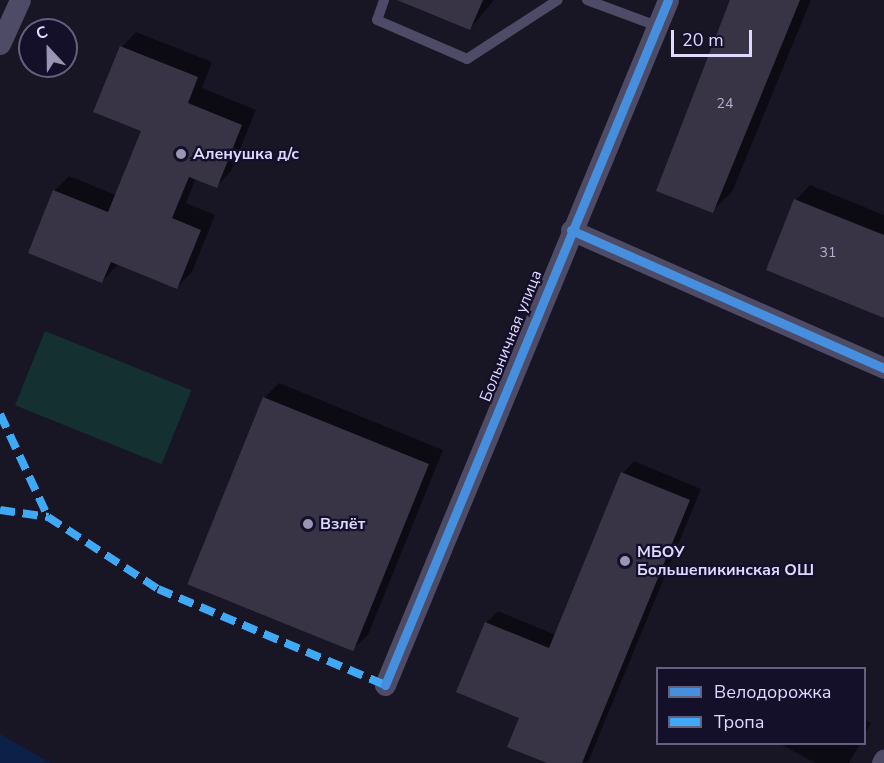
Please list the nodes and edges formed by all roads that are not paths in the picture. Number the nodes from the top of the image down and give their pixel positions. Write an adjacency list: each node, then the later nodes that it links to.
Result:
1 (20, 0): 7 (street)
2 (384, 0): 3 (lane)
3 (558, 0)
4 (587, 0): 6 (lane)
5 (668, 0): 6 (street, Больничная улица)
6 (657, 26): 8 (street, Больничная улица)
7 (0, 44)
8 (571, 230): 9 (street); 10 (street, Больничная улица)
9 (884, 368)
10 (386, 685)

